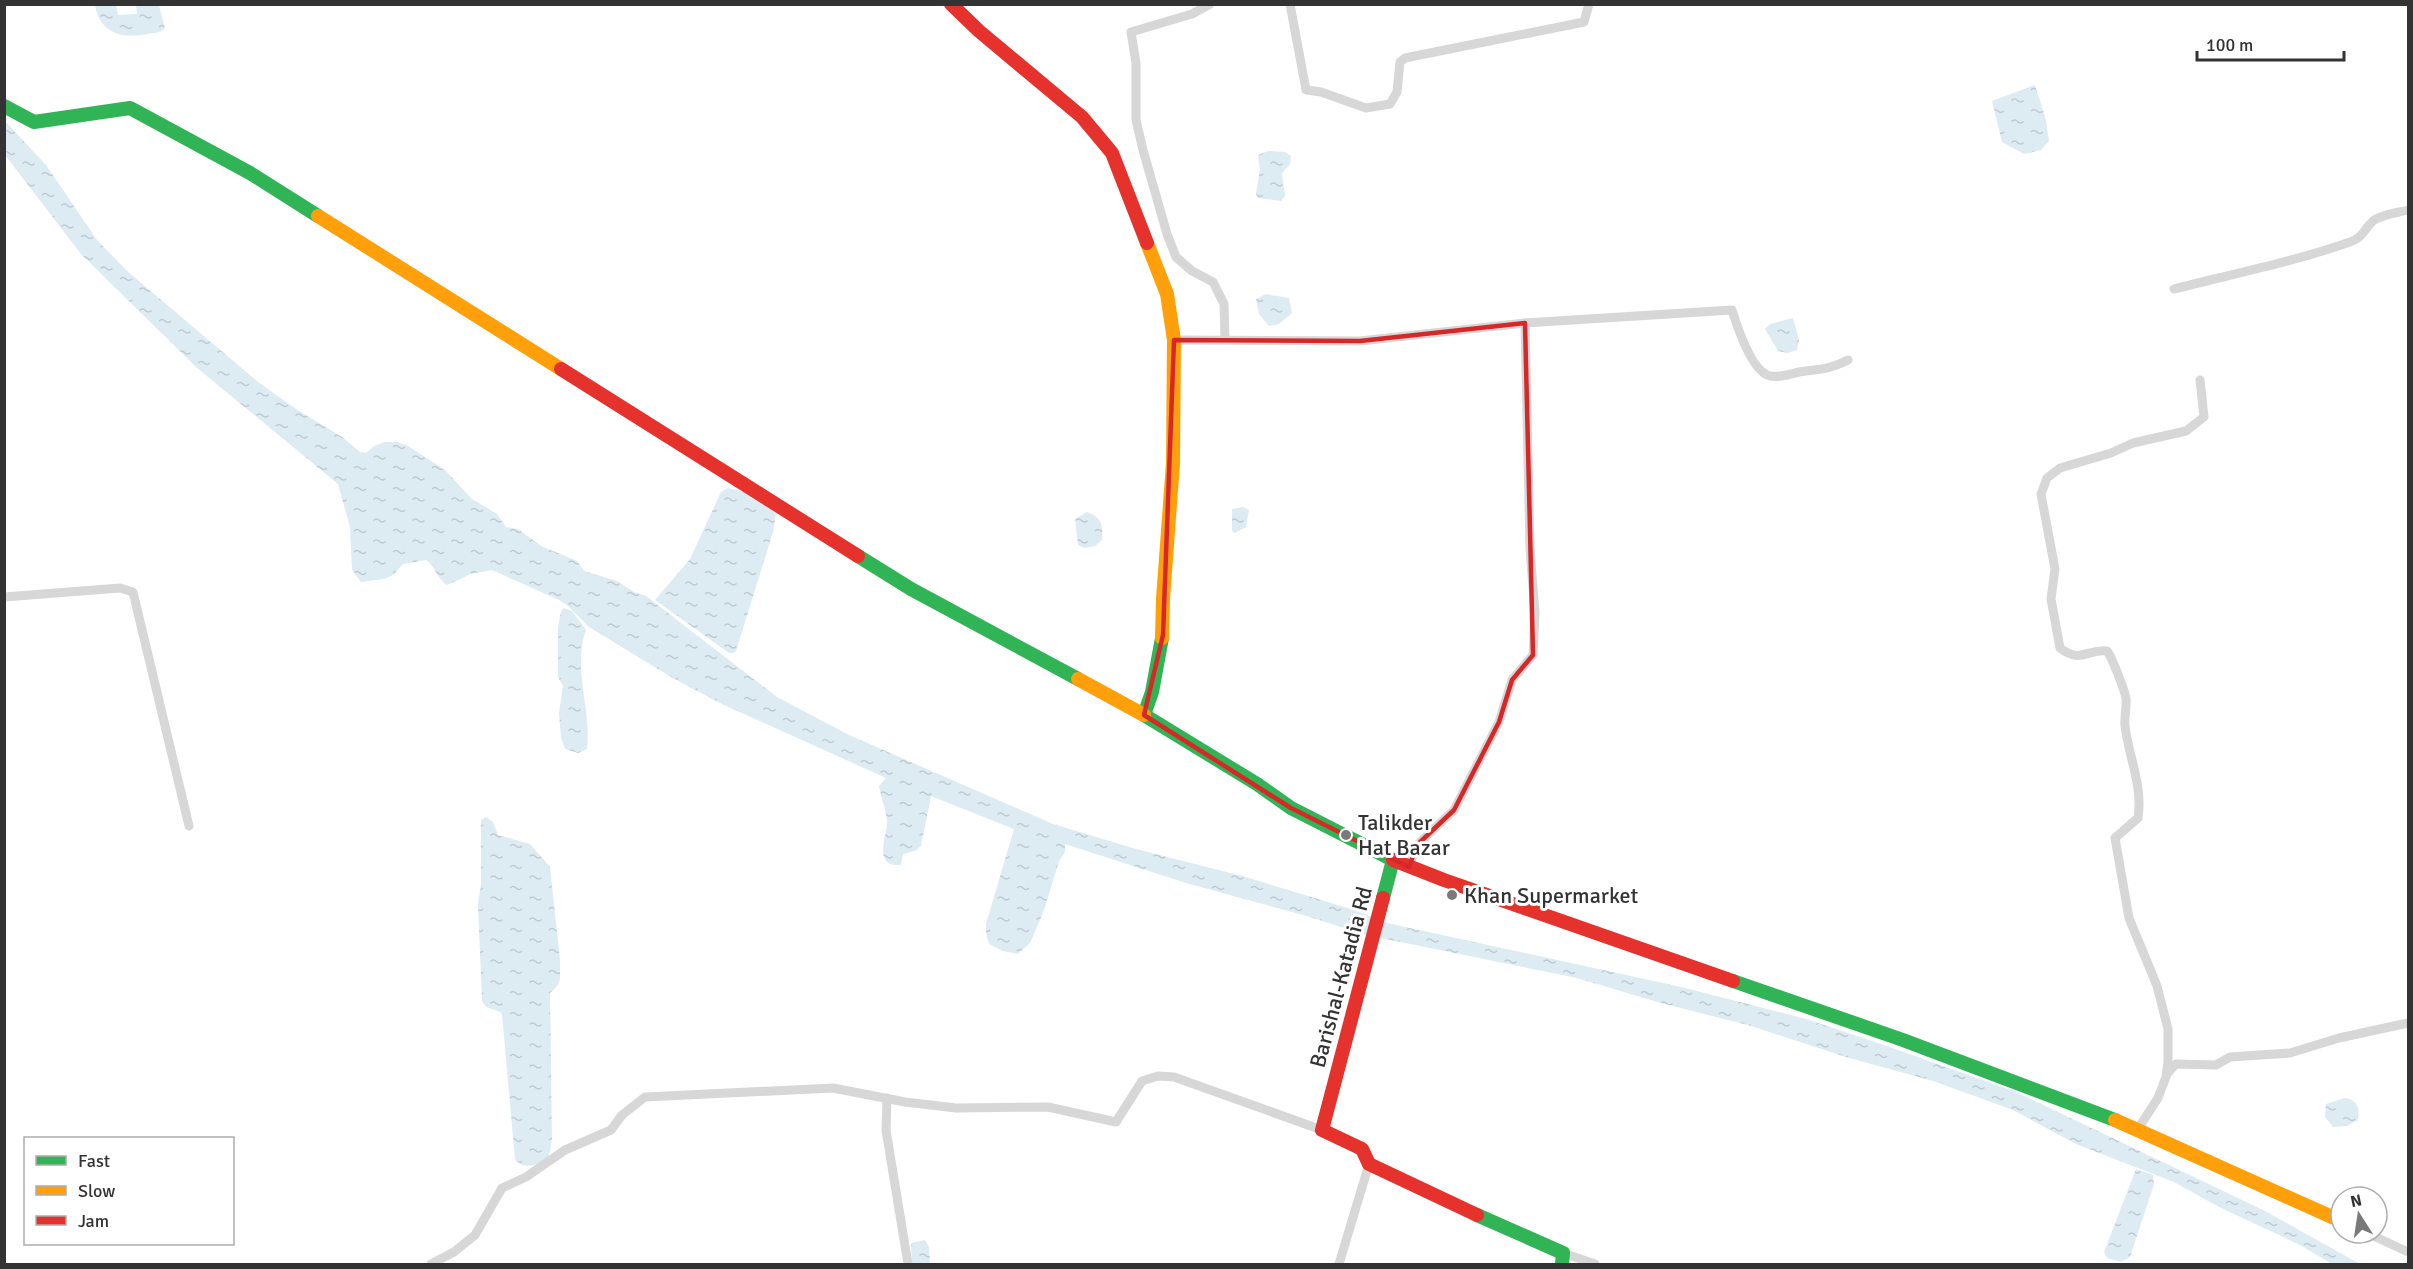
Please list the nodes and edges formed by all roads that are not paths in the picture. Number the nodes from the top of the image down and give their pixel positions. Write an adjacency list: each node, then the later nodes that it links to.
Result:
1 (951, 4): 10 (street)
2 (1210, 4): 9 (street)
3 (1290, 4): 4 (street)
4 (1589, 4)
5 (4, 106): 14 (street)
6 (2409, 210): 7 (street)
7 (2175, 289)
8 (1525, 324): 9 (street); 11 (street); 17 (street)
9 (1225, 339): 10 (street)
10 (1174, 340): 14 (street)
11 (1848, 360)
12 (2200, 380): 19 (street)
13 (4, 597): 15 (street)
14 (1144, 715): 16 (street)
15 (189, 826)
16 (1393, 860): 17 (street); 22 (street, Barishal-Katadia Rd)
17 (1409, 867): 21 (street)
18 (2409, 1023): 19 (street)
19 (2166, 1077): 21 (street)
20 (887, 1098): 22 (street); 28 (street); 29 (street)
21 (2138, 1129): 24 (street)
22 (1322, 1130): 23 (street)
23 (1369, 1164): 27 (street); 30 (street)
24 (2329, 1216)
25 (2389, 1243): 26 (street)
26 (2409, 1252)
27 (1563, 1259): 31 (street)
28 (431, 1264)
29 (908, 1264)
30 (1339, 1264)
31 (1595, 1264)

